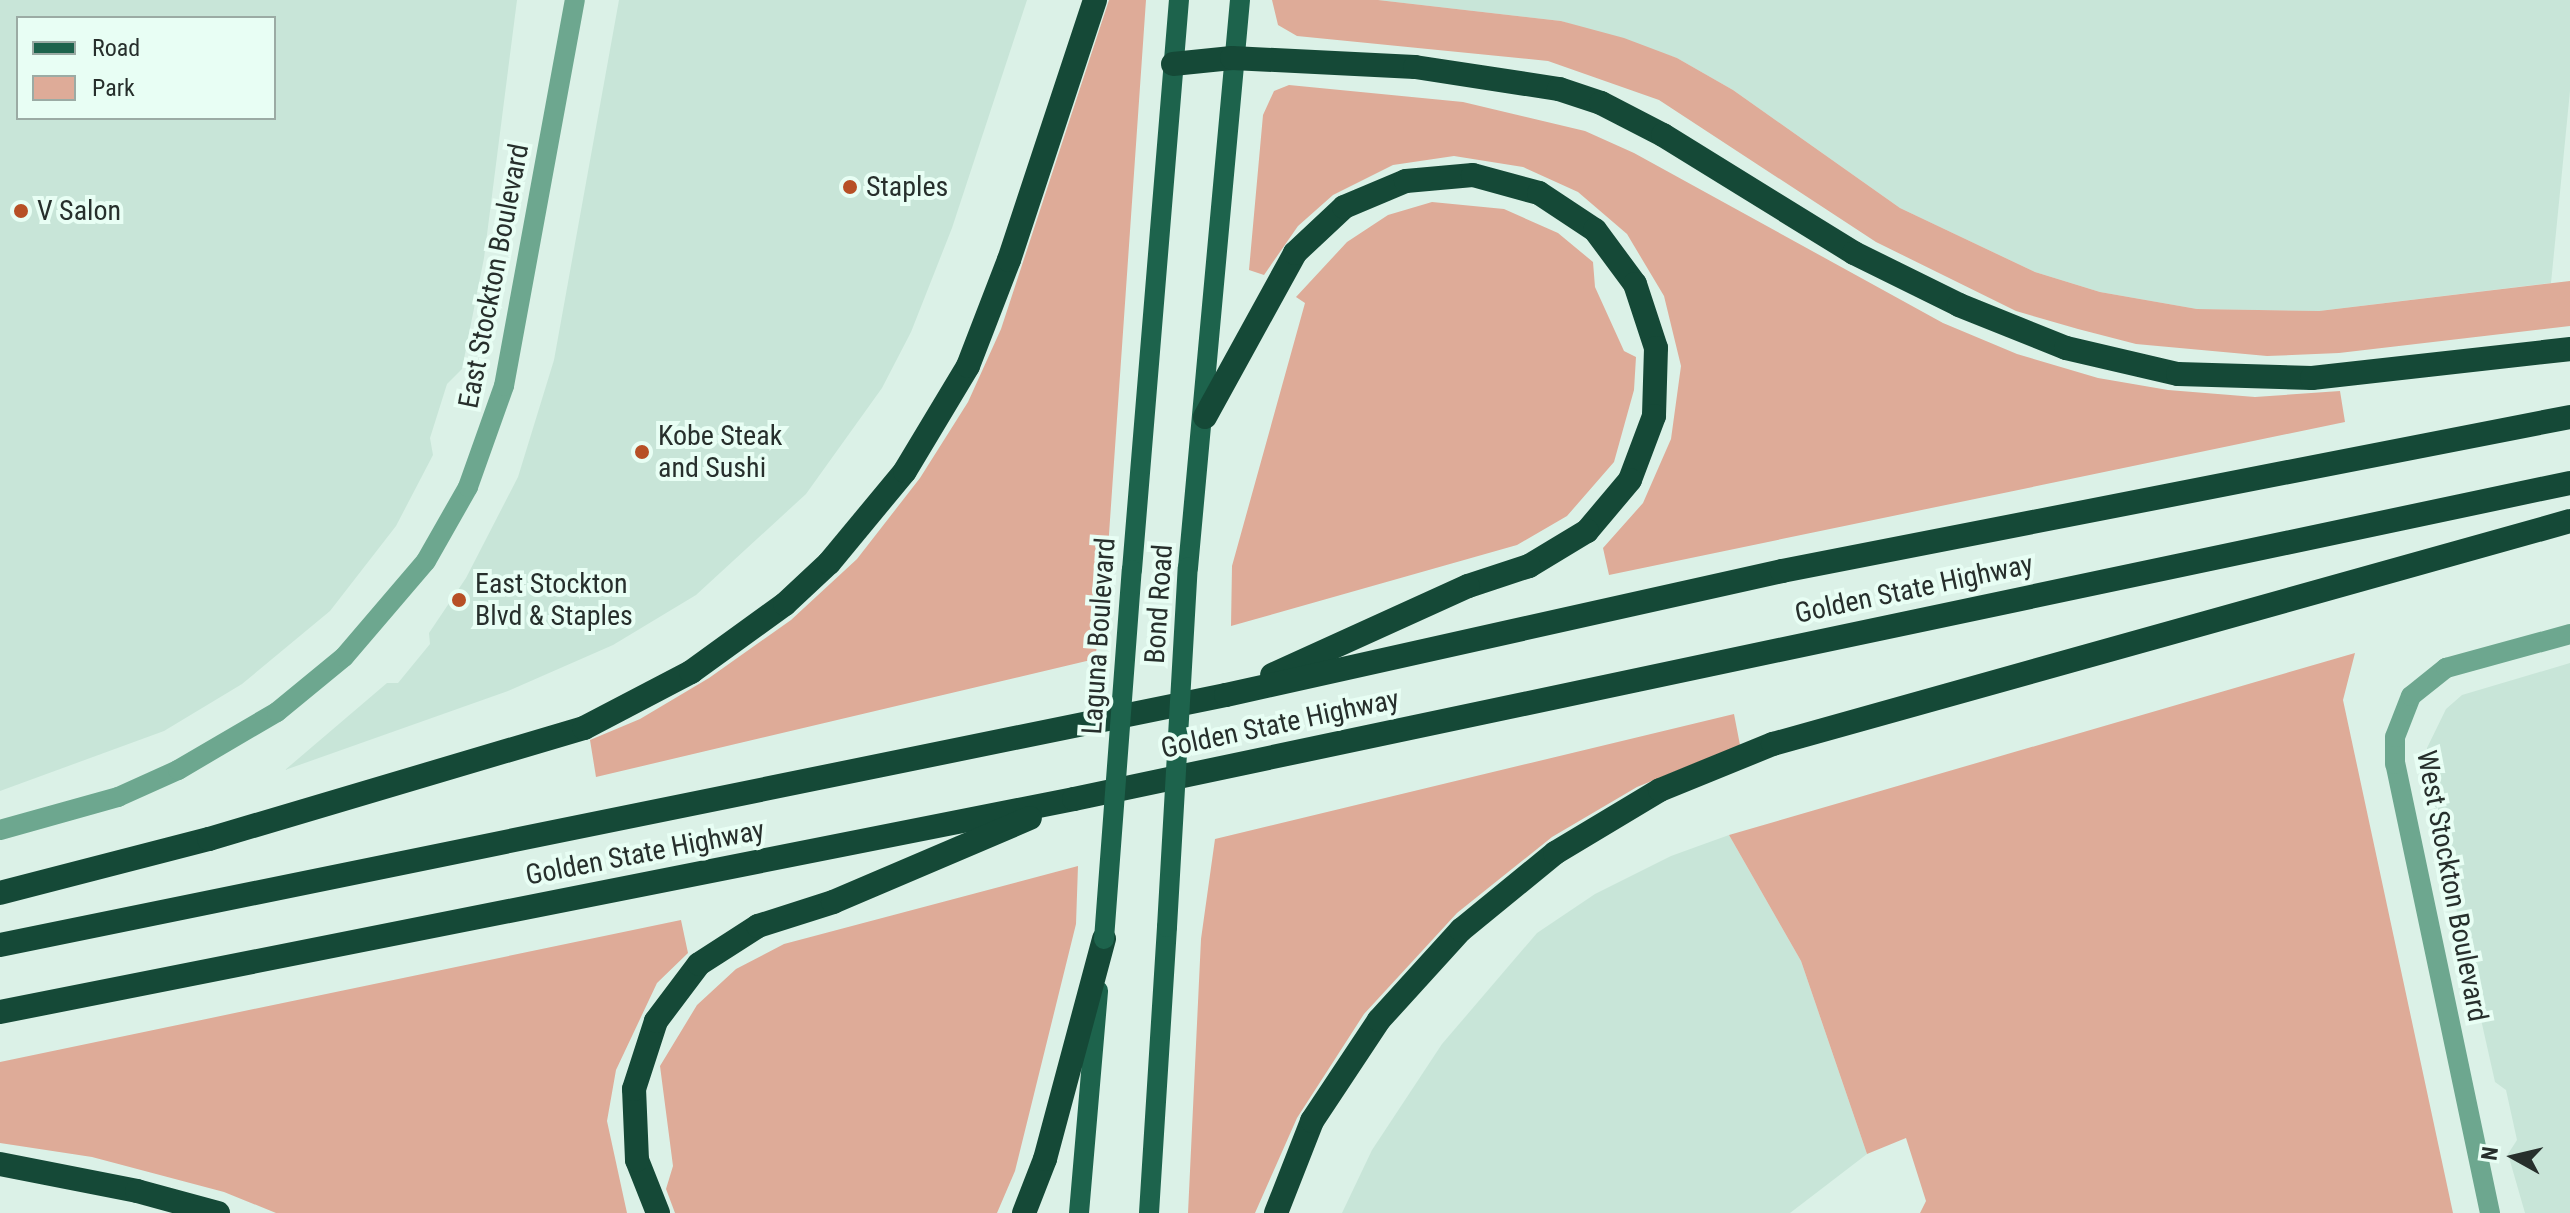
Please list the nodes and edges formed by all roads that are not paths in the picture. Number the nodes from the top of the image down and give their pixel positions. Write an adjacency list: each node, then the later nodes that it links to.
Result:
1 (575, 0): 15 (street, East Stockton Boulevard)
2 (1095, 0): 16 (highway)
3 (1179, 0): 6 (main road)
4 (1240, 0): 5 (main road, Bond Road)
5 (1232, 58): 6 (highway); 7 (highway); 8 (main road, Bond Road)
6 (1173, 64): 17 (main road, Laguna Boulevard, bridge)
7 (2570, 349)
8 (1205, 417): 13 (highway); 25 (main road, Bond Road, bridge)
9 (2570, 417): 13 (highway, Golden State Highway)
10 (2570, 483): 14 (highway, Golden State Highway)
11 (2570, 521): 26 (highway)
12 (2570, 634): 27 (street, West Stockton Boulevard)
13 (1226, 695): 18 (highway, Golden State Highway)
14 (1074, 799): 19 (highway, Golden State Highway); 22 (highway)
15 (0, 830)
16 (0, 893)
17 (1104, 939): 23 (highway); 24 (main road, Laguna Boulevard)
18 (0, 945)
19 (0, 1012)
20 (0, 1164): 21 (highway)
21 (218, 1213)
22 (658, 1213)
23 (1024, 1213)
24 (1079, 1213)
25 (1149, 1213)
26 (1276, 1213)
27 (2490, 1213)

